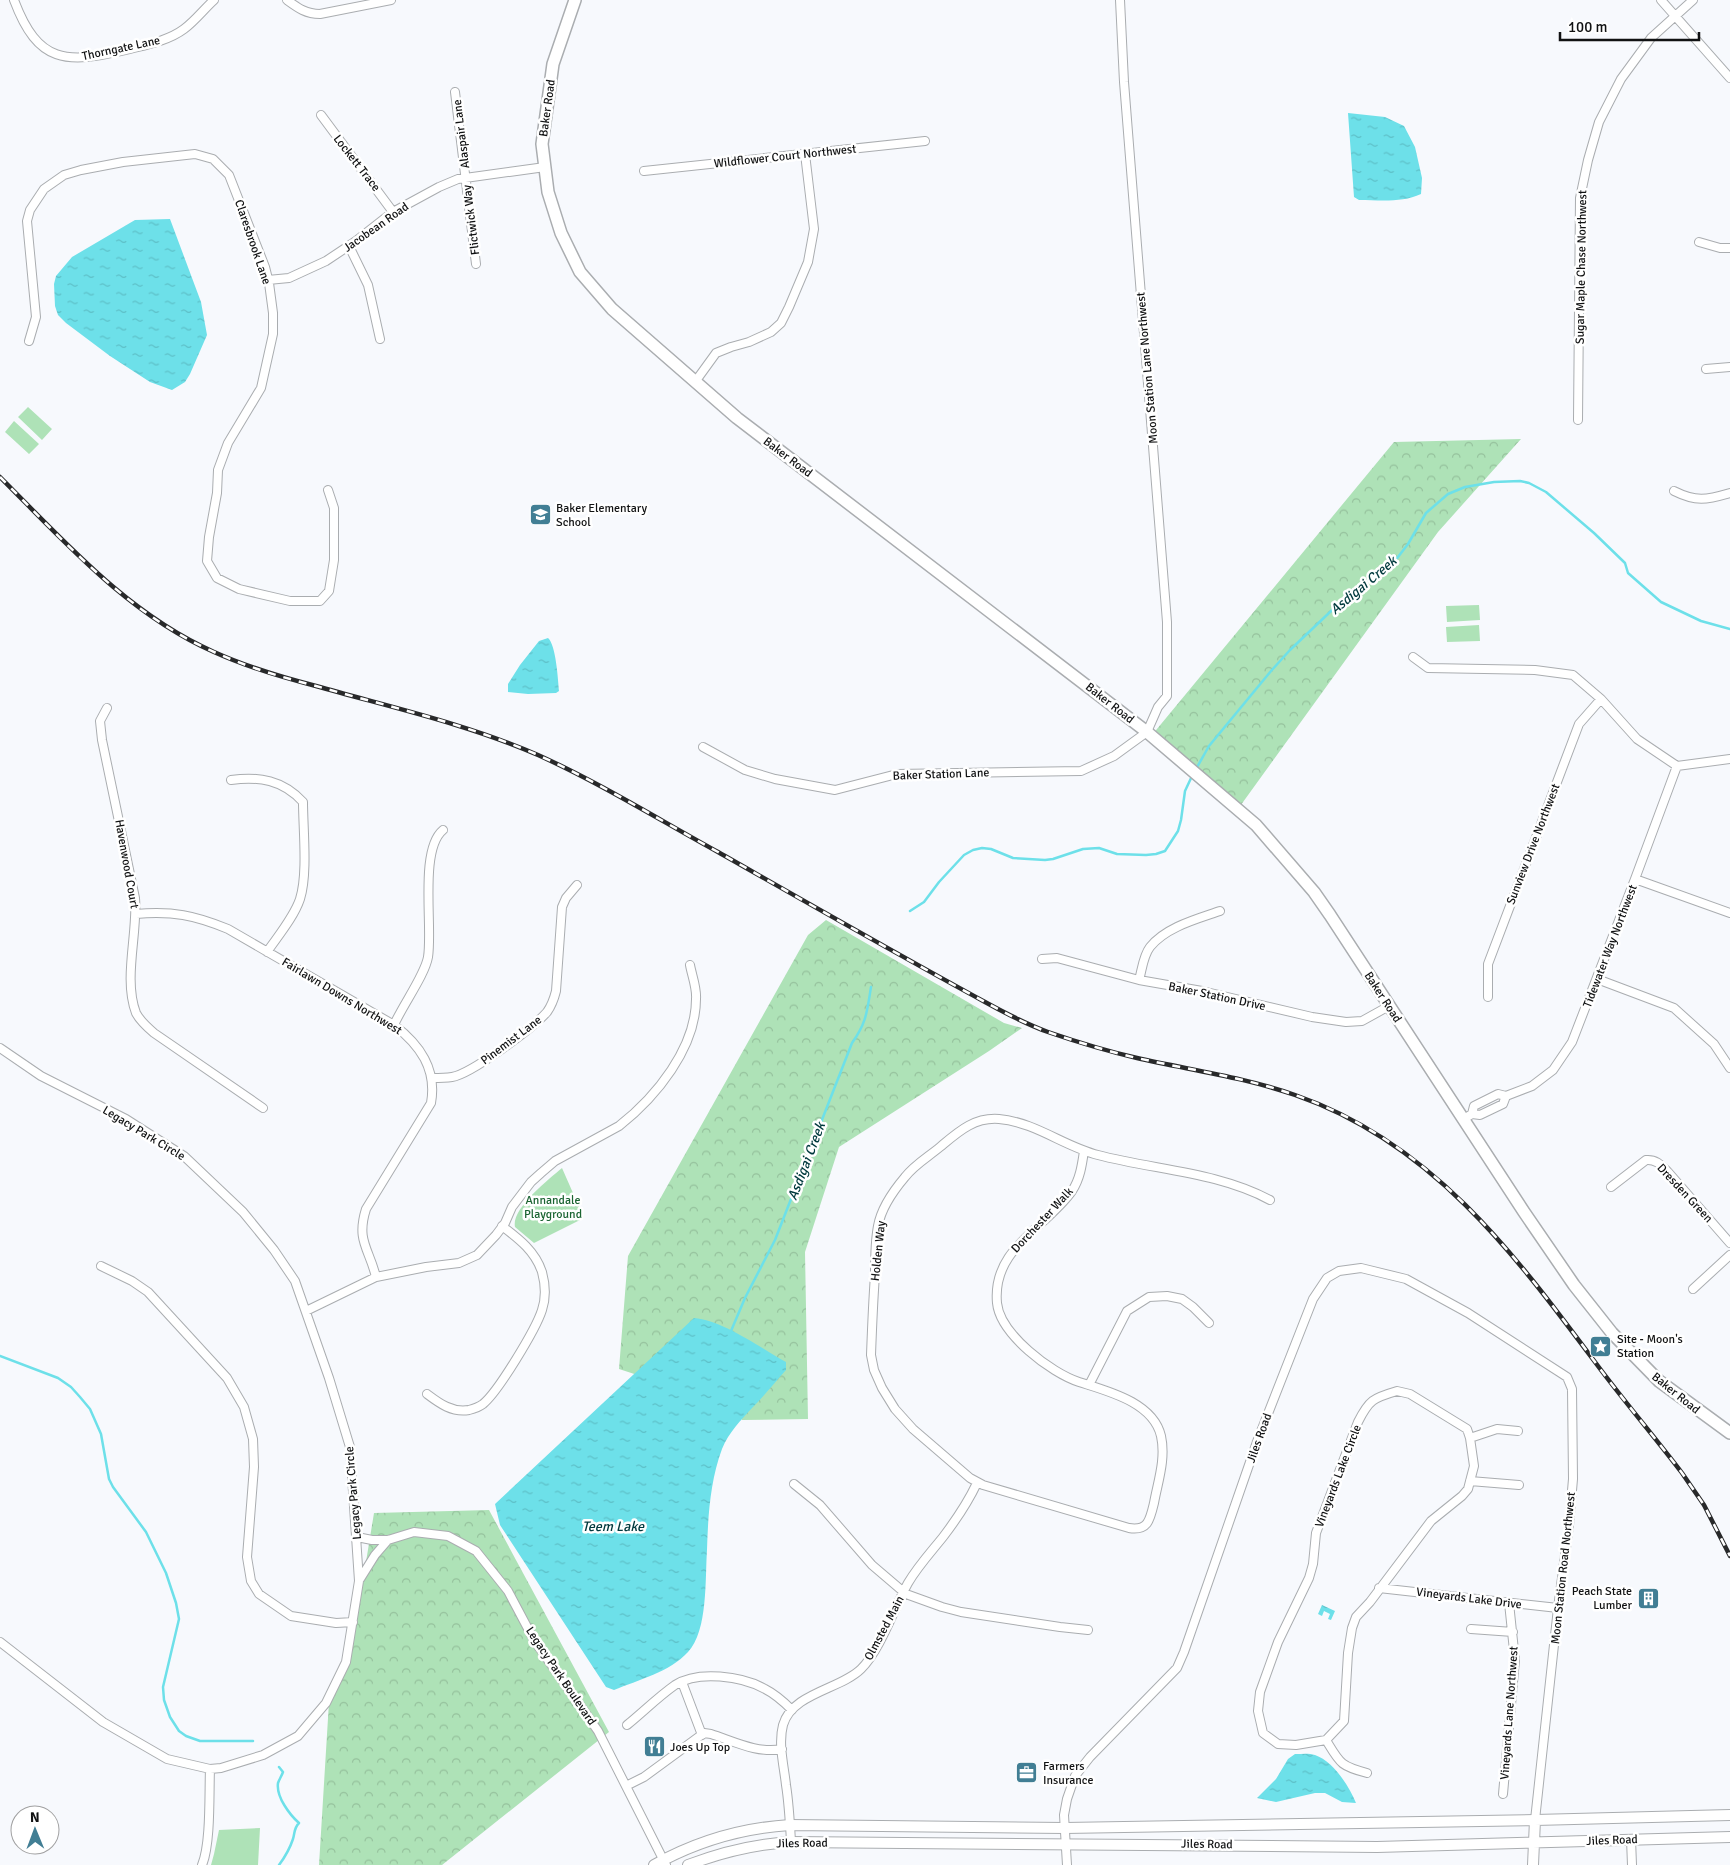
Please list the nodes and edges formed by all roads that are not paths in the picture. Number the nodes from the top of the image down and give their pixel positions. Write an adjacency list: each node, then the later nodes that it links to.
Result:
1 (14, 0): 2 (street, Thorngate Lane)
2 (214, 0)
3 (287, 0): 4 (street)
4 (391, 0)
5 (575, 0): 15 (main road, Baker Road)
6 (1120, 0): 36 (street, Moon Station Lane Northwest)
7 (1662, 0): 9 (street)
8 (1693, 0): 9 (street, Sugar Maple Chase Northwest)
9 (1675, 16): 10 (street); 29 (street, Sugar Maple Chase Northwest)
10 (1730, 78)
11 (455, 92): 17 (street, Alaspair Lane)
12 (321, 115): 18 (street, Lockett Trace)
13 (925, 141): 14 (street, Wildflower Court Northwest)
14 (805, 154): 16 (street, Wildflower Court Northwest); 28 (street)
15 (545, 167): 17 (street, Jacobean Road); 28 (main road, Baker Road)
16 (644, 171)
17 (466, 177): 18 (street, Jacobean Road); 22 (street, Flictwick Way)
18 (394, 212): 20 (street, Jacobean Road)
19 (1699, 242): 21 (street)
20 (349, 246): 23 (street, Jacobean Road); 24 (street)
21 (1730, 248)
22 (476, 264)
23 (268, 280): 25 (street, Claresbrook Lane); 30 (street, Claresbrook Lane)
24 (380, 339)
25 (29, 341)
26 (1730, 367): 27 (street)
27 (1706, 369)
28 (695, 382): 36 (main road, Baker Road)
29 (1578, 420)
30 (328, 490)
31 (1674, 491): 32 (street)
32 (1730, 493)
33 (1413, 657): 34 (street)
34 (1601, 699): 39 (street); 52 (street, Sunview Drive Northwest)
35 (107, 708): 46 (street, Havenwood Court)
36 (1147, 732): 37 (street, Baker Station Lane); 53 (main road, Baker Road)
37 (704, 748)
38 (1730, 759): 39 (street)
39 (1676, 766): 42 (street, Tidewater Way Northwest)
40 (231, 780): 47 (street)
41 (443, 830): 54 (street)
42 (1635, 879): 45 (street); 50 (street, Tidewater Way Northwest)
43 (577, 885): 57 (street, Pinemist Lane)
44 (1220, 911): 51 (street)
45 (1730, 913)
46 (136, 914): 47 (street, Fairlawn Downs Northwest); 58 (street, Havenwood Court)
47 (268, 952): 54 (street, Fairlawn Downs Northwest)
48 (1042, 959): 51 (street, Baker Station Drive)
49 (690, 965): 63 (street)
50 (1597, 979): 56 (street); 59 (street, Tidewater Way Northwest)
51 (1140, 980): 53 (street, Baker Station Drive)
52 (1488, 997)
53 (1389, 1006): 59 (main road, Baker Road)
54 (394, 1025): 57 (street, Fairlawn Downs Northwest)
55 (0, 1048): 69 (street, Legacy Park Circle)
56 (1730, 1068)
57 (432, 1078): 67 (street, Fairlawn Downs Northwest)
58 (263, 1108)
59 (1468, 1116): 75 (main road, Baker Road)
60 (1084, 1151): 62 (street, Holden Way); 72 (street, Dorchester Walk); 78 (street, Holden Way)
61 (1612, 1187): 64 (street, Dresden Green)
62 (1270, 1200)
63 (502, 1226): 67 (street); 73 (street)
64 (1730, 1243)
65 (1730, 1254): 68 (street)
66 (101, 1266): 89 (street)
67 (376, 1277): 69 (street)
68 (1693, 1289)
69 (306, 1311): 82 (street, Legacy Park Circle)
70 (1208, 1323): 72 (street)
71 (1567, 1377): 88 (street, Moon Station Road Northwest); 107 (street, Jiles Road)
72 (1089, 1384): 81 (street, Dorchester Walk)
73 (426, 1394)
74 (1518, 1430): 76 (street)
75 (1730, 1433)
76 (1470, 1438): 77 (street); 98 (street, Vineyards Lake Circle)
77 (1470, 1481): 80 (street); 85 (street)
78 (977, 1483): 81 (street, Holden Way); 86 (street, Olmsted Main)
79 (794, 1484): 86 (street)
80 (1519, 1485)
81 (1155, 1498)
82 (357, 1536): 83 (street, Legacy Park Boulevard); 84 (street, Legacy Park Circle)
83 (388, 1540): 84 (street); 102 (street, Legacy Park Boulevard)
84 (359, 1581): 89 (street, Legacy Park Circle)
85 (1379, 1588): 87 (street, Vineyards Lake Drive); 98 (street)
86 (904, 1592): 91 (street); 95 (street, Olmsted Main)
87 (1509, 1603): 88 (street, Vineyards Lake Drive); 92 (street, Vineyards Lane Northwest)
88 (1558, 1608): 105 (street, Moon Station Road Northwest)
89 (354, 1622): 100 (street, Legacy Park Circle)
90 (1471, 1629): 92 (street)
91 (1088, 1630)
92 (1514, 1632): 103 (street, Vineyards Lane Northwest)
93 (0, 1642): 100 (street, Legacy Park Circle)
94 (682, 1682): 95 (street); 96 (street); 97 (street)
95 (792, 1710): 99 (street, Olmsted Main)
96 (627, 1725)
97 (702, 1735): 99 (street); 102 (street)
98 (1326, 1740): 101 (street)
99 (782, 1749): 106 (street, Olmsted Main)
100 (210, 1769): 114 (street)
101 (1367, 1773)
102 (626, 1786): 113 (street, Legacy Park Boulevard)
103 (1503, 1794)
104 (1730, 1815): 105 (street, Jiles Road)
105 (1535, 1820): 107 (street, Jiles Road); 111 (street)
106 (790, 1825): 107 (street, Jiles Road); 110 (street, Olmsted Main); 113 (street, Jiles Road)
107 (1065, 1828): 112 (street)
108 (1730, 1836): 109 (street, Jiles Road)
109 (1631, 1839): 111 (street, Jiles Road); 119 (street)
110 (791, 1842): 112 (street, Jiles Road); 116 (street, Jiles Road)
111 (1534, 1842): 112 (street, Jiles Road); 118 (street)
112 (1066, 1844): 117 (street)
113 (665, 1862): 115 (street, Jiles Road)
114 (202, 1865)
115 (654, 1865)
116 (688, 1865)
117 (1067, 1865)
118 (1533, 1865)
119 (1632, 1865)

